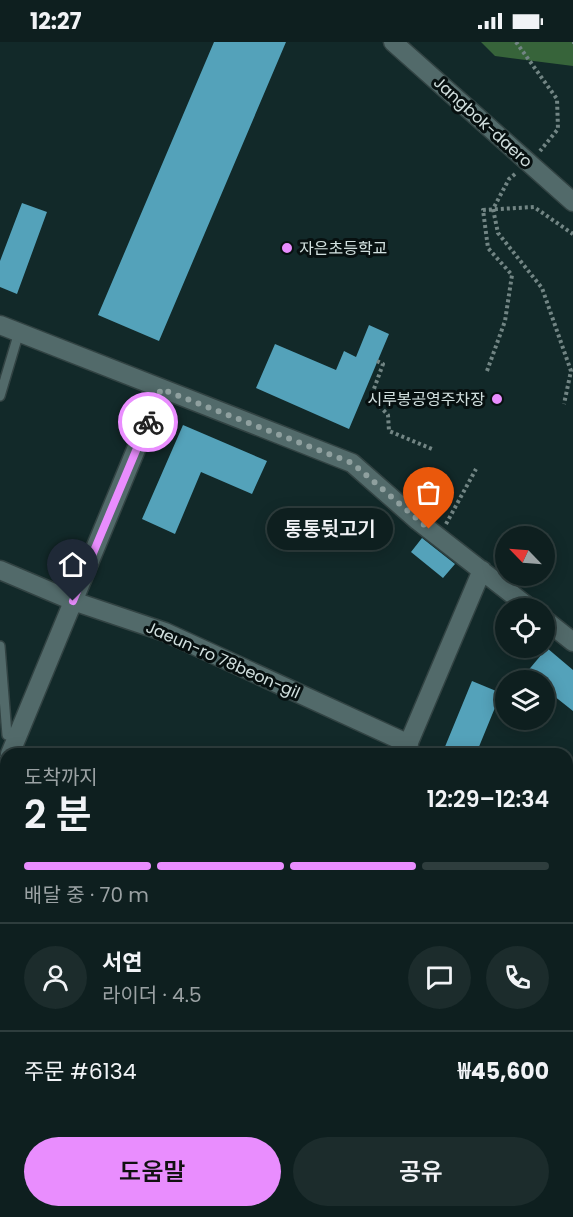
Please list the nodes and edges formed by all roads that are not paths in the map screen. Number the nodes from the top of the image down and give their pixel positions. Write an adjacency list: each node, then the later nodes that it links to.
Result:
1 (393, 42): 2 (street, Jangbok-daero)
2 (573, 202)
3 (0, 325): 4 (street)
4 (19, 332): 5 (street); 6 (lane)
5 (161, 389): 8 (street); 10 (street)
6 (0, 396)
7 (0, 570): 10 (street, Jaeun-ro 78beon-gil)
8 (482, 570): 9 (street); 16 (street)
9 (517, 598)
10 (73, 601): 14 (street); 15 (street, Jaeun-ro 78beon-gil)
11 (555, 628): 12 (street)
12 (573, 642)
13 (0, 646): 14 (lane)
14 (9, 743)
15 (404, 748)
16 (406, 748)

